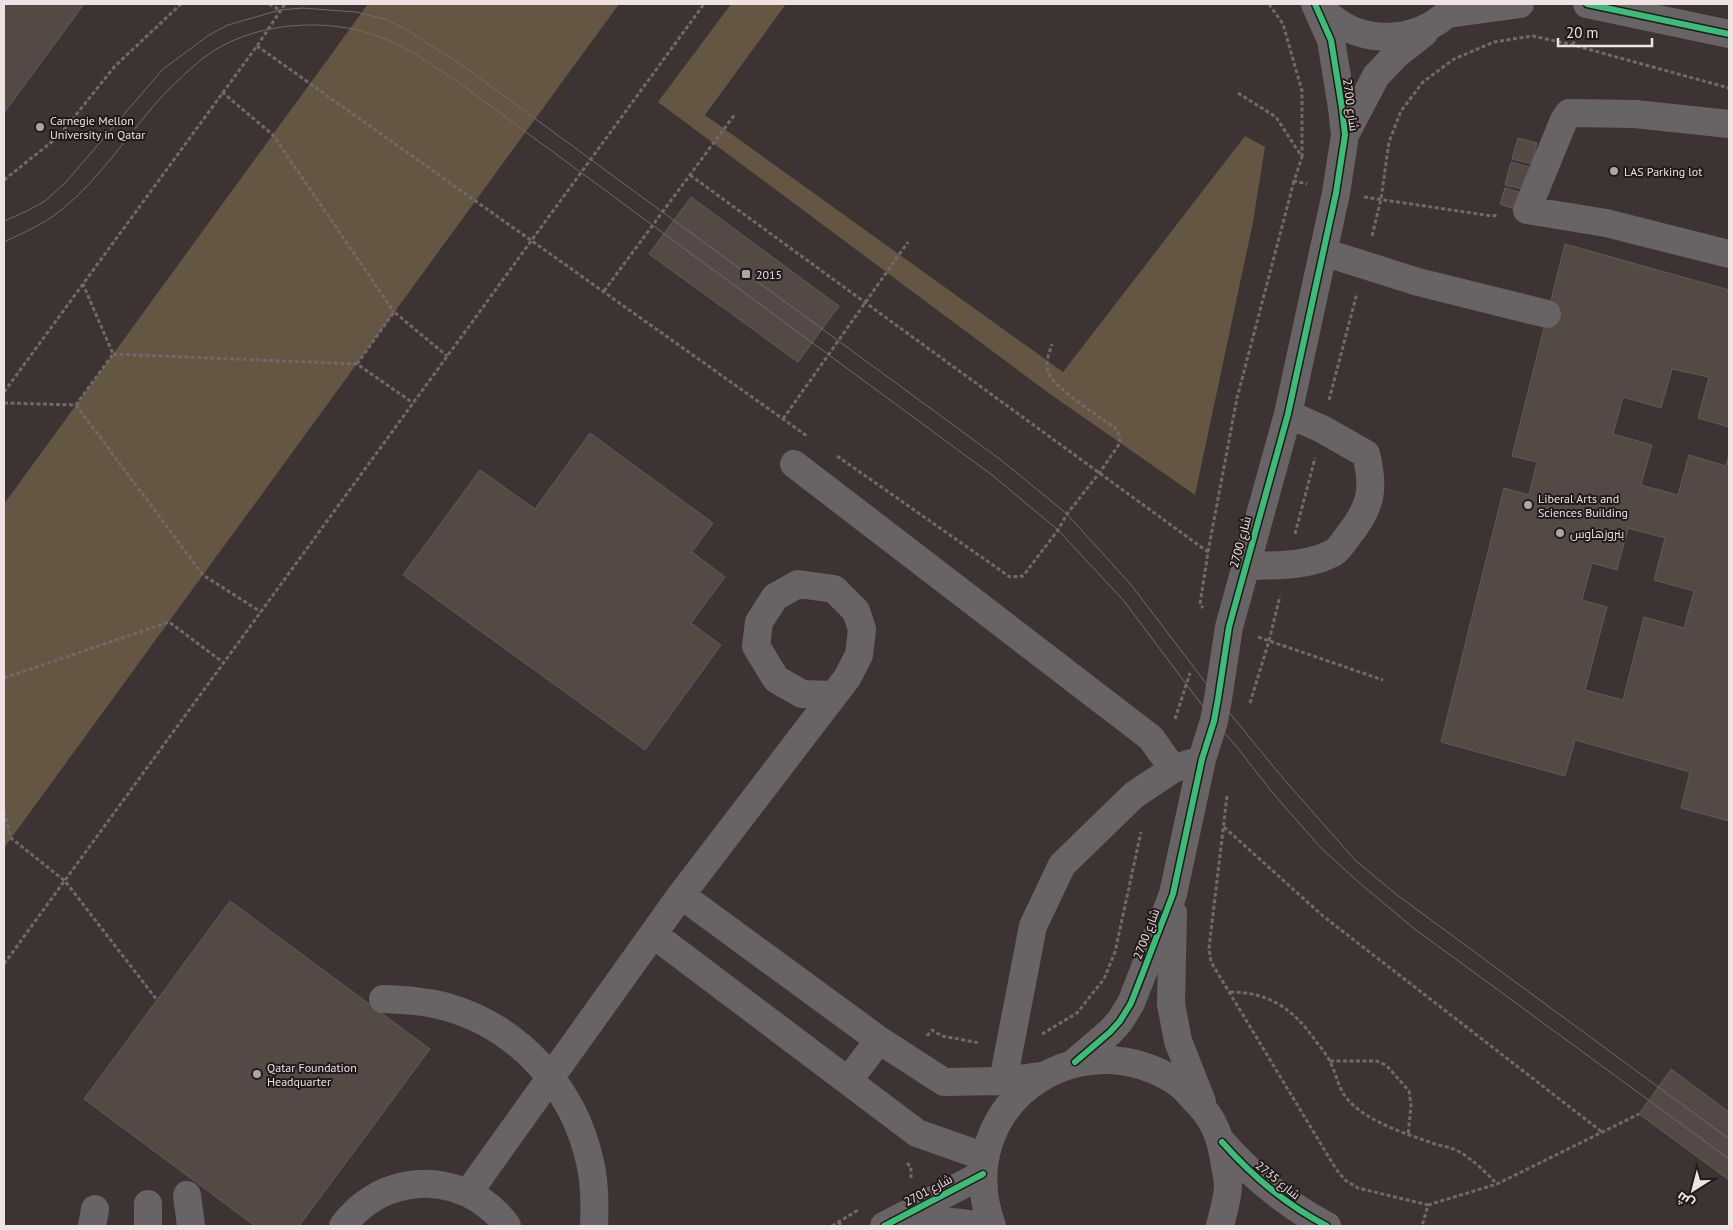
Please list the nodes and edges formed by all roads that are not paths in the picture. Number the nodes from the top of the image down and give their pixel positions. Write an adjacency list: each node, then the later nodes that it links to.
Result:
1 (1317, 4): 4 (street); 7 (street, شارع 2700)
2 (1520, 4): 4 (street)
3 (1587, 4): 5 (street)
4 (1447, 14): 7 (street, شارع 2700)
5 (1729, 34)
6 (1729, 124): 9 (street)
7 (1345, 135): 8 (street, شارع 2700)
8 (1323, 252): 10 (street); 11 (street, شارع 2700)
9 (1729, 254)
10 (1547, 314)
11 (1288, 414): 13 (street, شارع 2700); 13 (street)
12 (794, 464): 16 (street)
13 (1246, 566): 15 (street, شارع 2700)
14 (833, 695): 18 (street)
15 (1202, 759): 16 (street); 17 (street, شارع 2700)
16 (1168, 762): 26 (street)
17 (1173, 894): 22 (street, شارع 2700); 27 (street, شارع 2700)
18 (681, 896): 19 (street); 21 (street)
19 (653, 934): 24 (street); 25 (street)
20 (383, 999): 24 (street)
21 (879, 1040): 25 (street); 26 (street)
22 (1076, 1062): 23 (street); 27 (street)
23 (1042, 1076): 26 (street); 29 (street)
24 (551, 1077): 30 (street); 36 (street)
25 (848, 1081): 29 (street)
26 (1003, 1081)
27 (1205, 1110): 28 (street)
28 (1222, 1142): 39 (street); 40 (street, شارع 2735)
29 (984, 1165): 32 (street, شارع 2701); 38 (street)
30 (468, 1193): 34 (street); 35 (street)
31 (187, 1195): 33 (street)
32 (886, 1225): 37 (street, شارع 2701)
33 (192, 1226)
34 (343, 1226)
35 (508, 1226)
36 (594, 1226)
37 (976, 1226)
38 (992, 1226)
39 (1220, 1226)
40 (1327, 1226)

